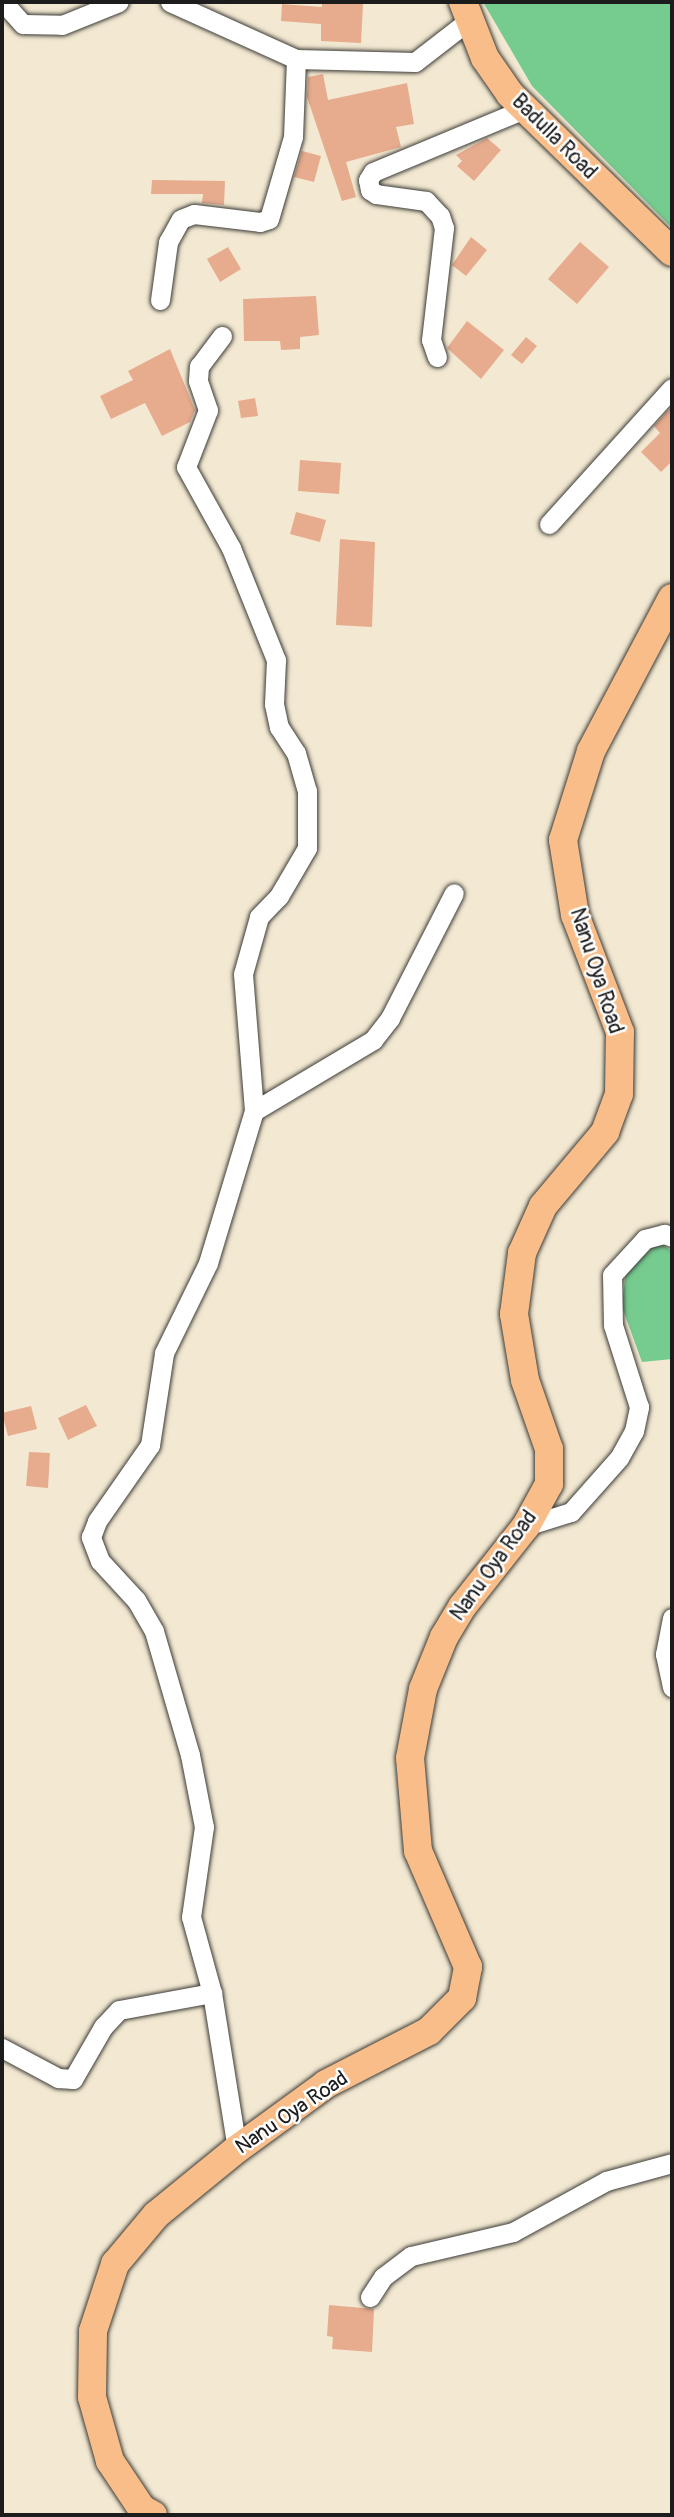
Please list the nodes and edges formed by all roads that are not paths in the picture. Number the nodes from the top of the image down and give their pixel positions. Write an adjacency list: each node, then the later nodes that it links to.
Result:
1 (3, 2): 2 (street)
2 (119, 2)
3 (170, 2): 5 (street)
4 (466, 11): 5 (street); 6 (highway, Badulla Road)
5 (296, 59): 8 (street)
6 (524, 109): 7 (highway, Badulla Road); 10 (street)
7 (672, 252)
8 (160, 300)
9 (222, 336): 15 (street)
10 (437, 357)
11 (672, 388): 12 (street)
12 (549, 524)
13 (672, 598): 17 (highway, Nanu Oya Road)
14 (454, 893): 15 (street)
15 (254, 1111): 20 (street)
16 (672, 1237): 17 (street)
17 (526, 1526): 22 (highway, Nanu Oya Road)
18 (672, 1618): 19 (street)
19 (672, 1687)
20 (212, 1993): 21 (street); 22 (street)
21 (2, 2048)
22 (237, 2149): 25 (highway, Nanu Oya Road)
23 (672, 2163): 24 (street)
24 (370, 2297)
25 (153, 2515)

